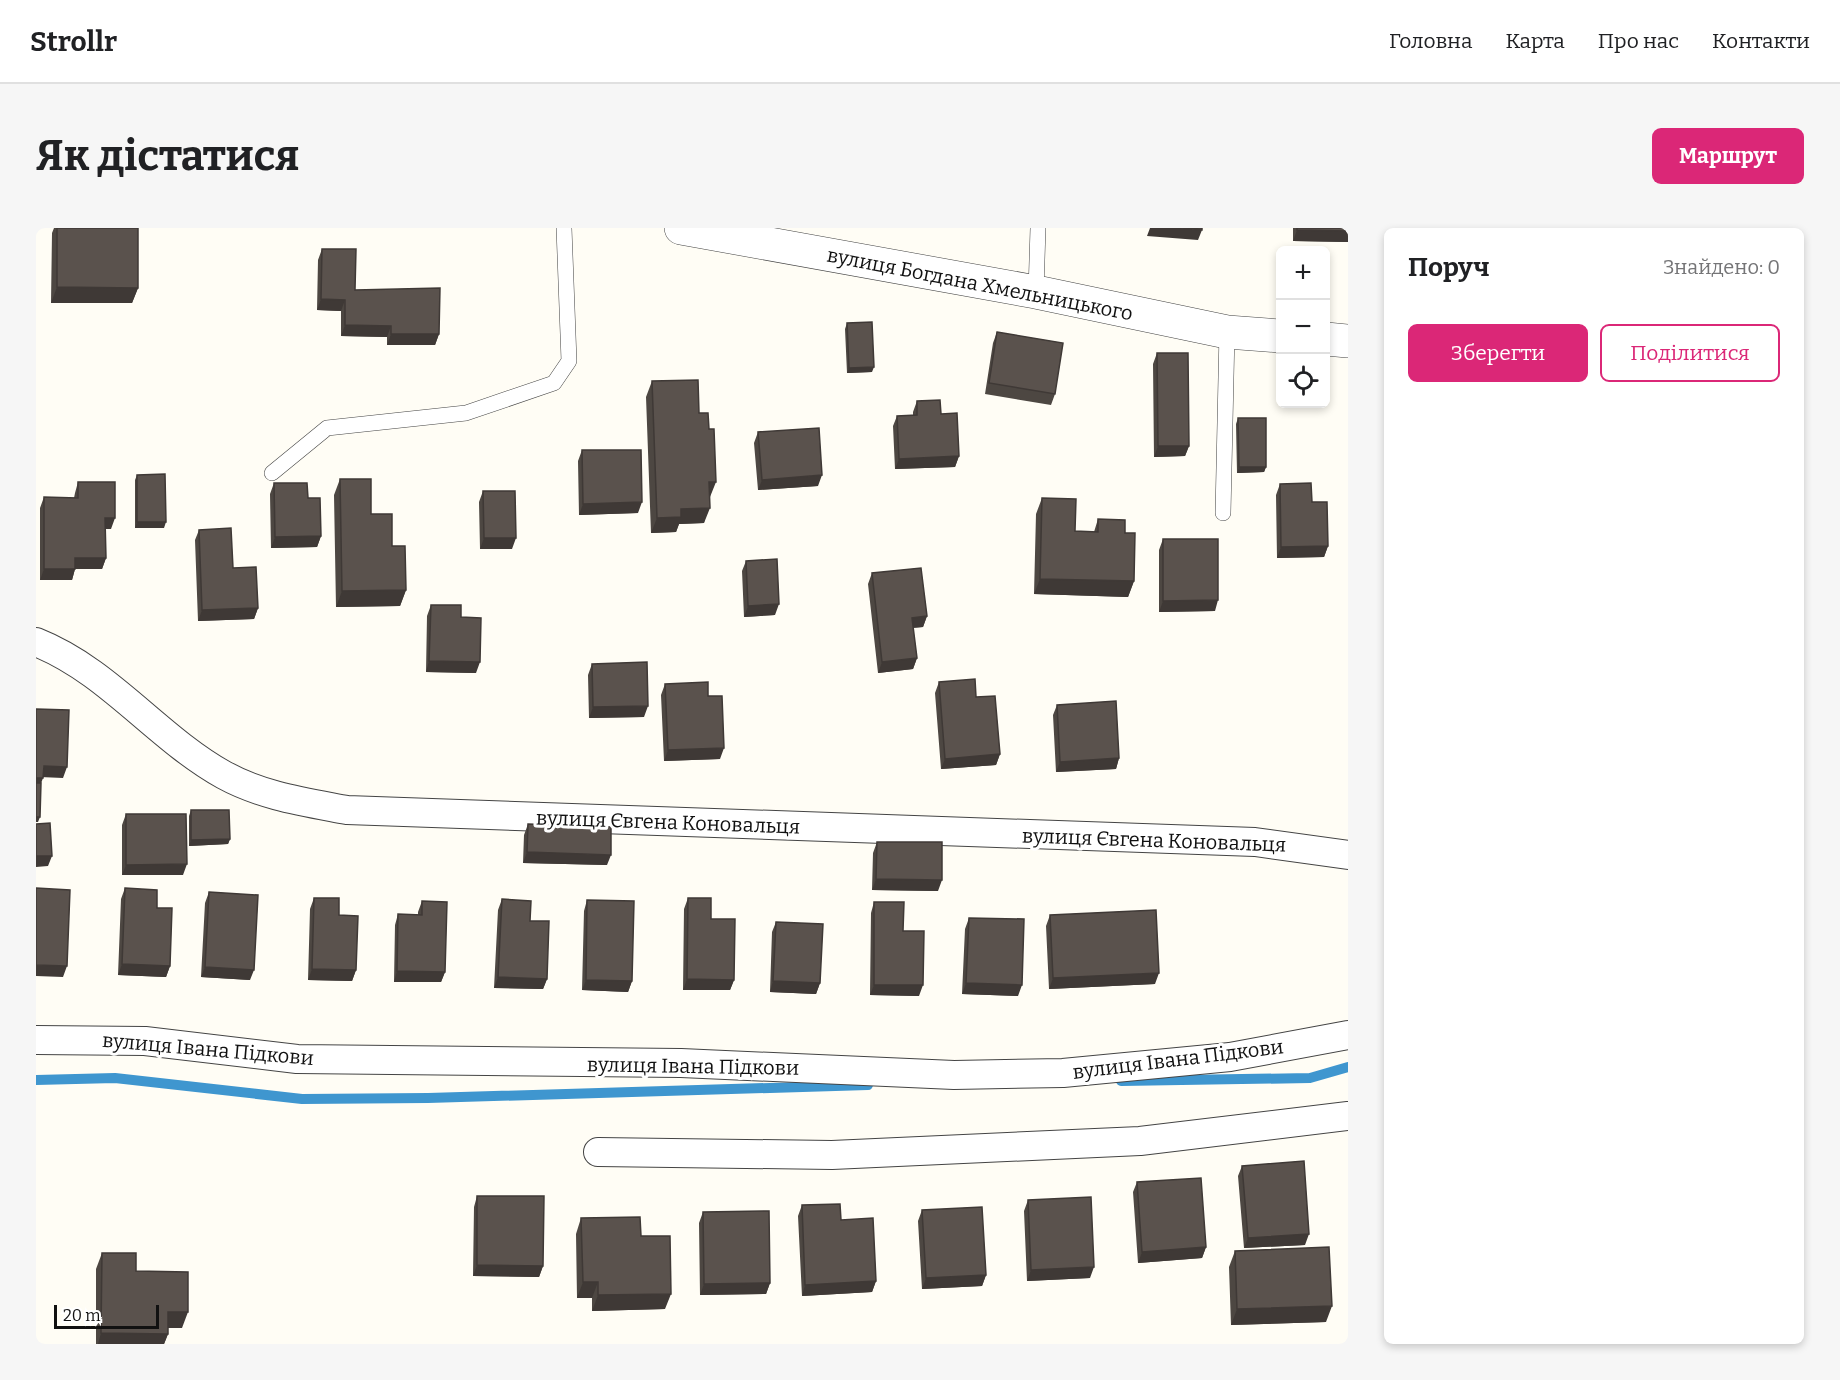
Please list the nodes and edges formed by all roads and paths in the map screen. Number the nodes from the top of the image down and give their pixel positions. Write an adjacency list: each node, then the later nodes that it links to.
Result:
1 (564, 228): 9 (lane)
2 (681, 228): 4 (street, вулиця Богдана Хмельницького)
3 (1038, 228): 4 (lane)
4 (1036, 292): 5 (street, вулиця Богдана Хмельницького)
5 (1227, 332): 6 (street, вулиця Богдана Хмельницького); 10 (lane)
6 (1276, 336)
7 (1330, 339): 8 (street)
8 (1348, 341)
9 (272, 473)
10 (1223, 513)
11 (36, 642): 12 (street, вулиця Євгена Коновальця)
12 (1348, 855)
13 (1348, 1035): 14 (street, вулиця Івана Підкови)
14 (36, 1040)
15 (1348, 1116): 16 (street)
16 (598, 1152)

